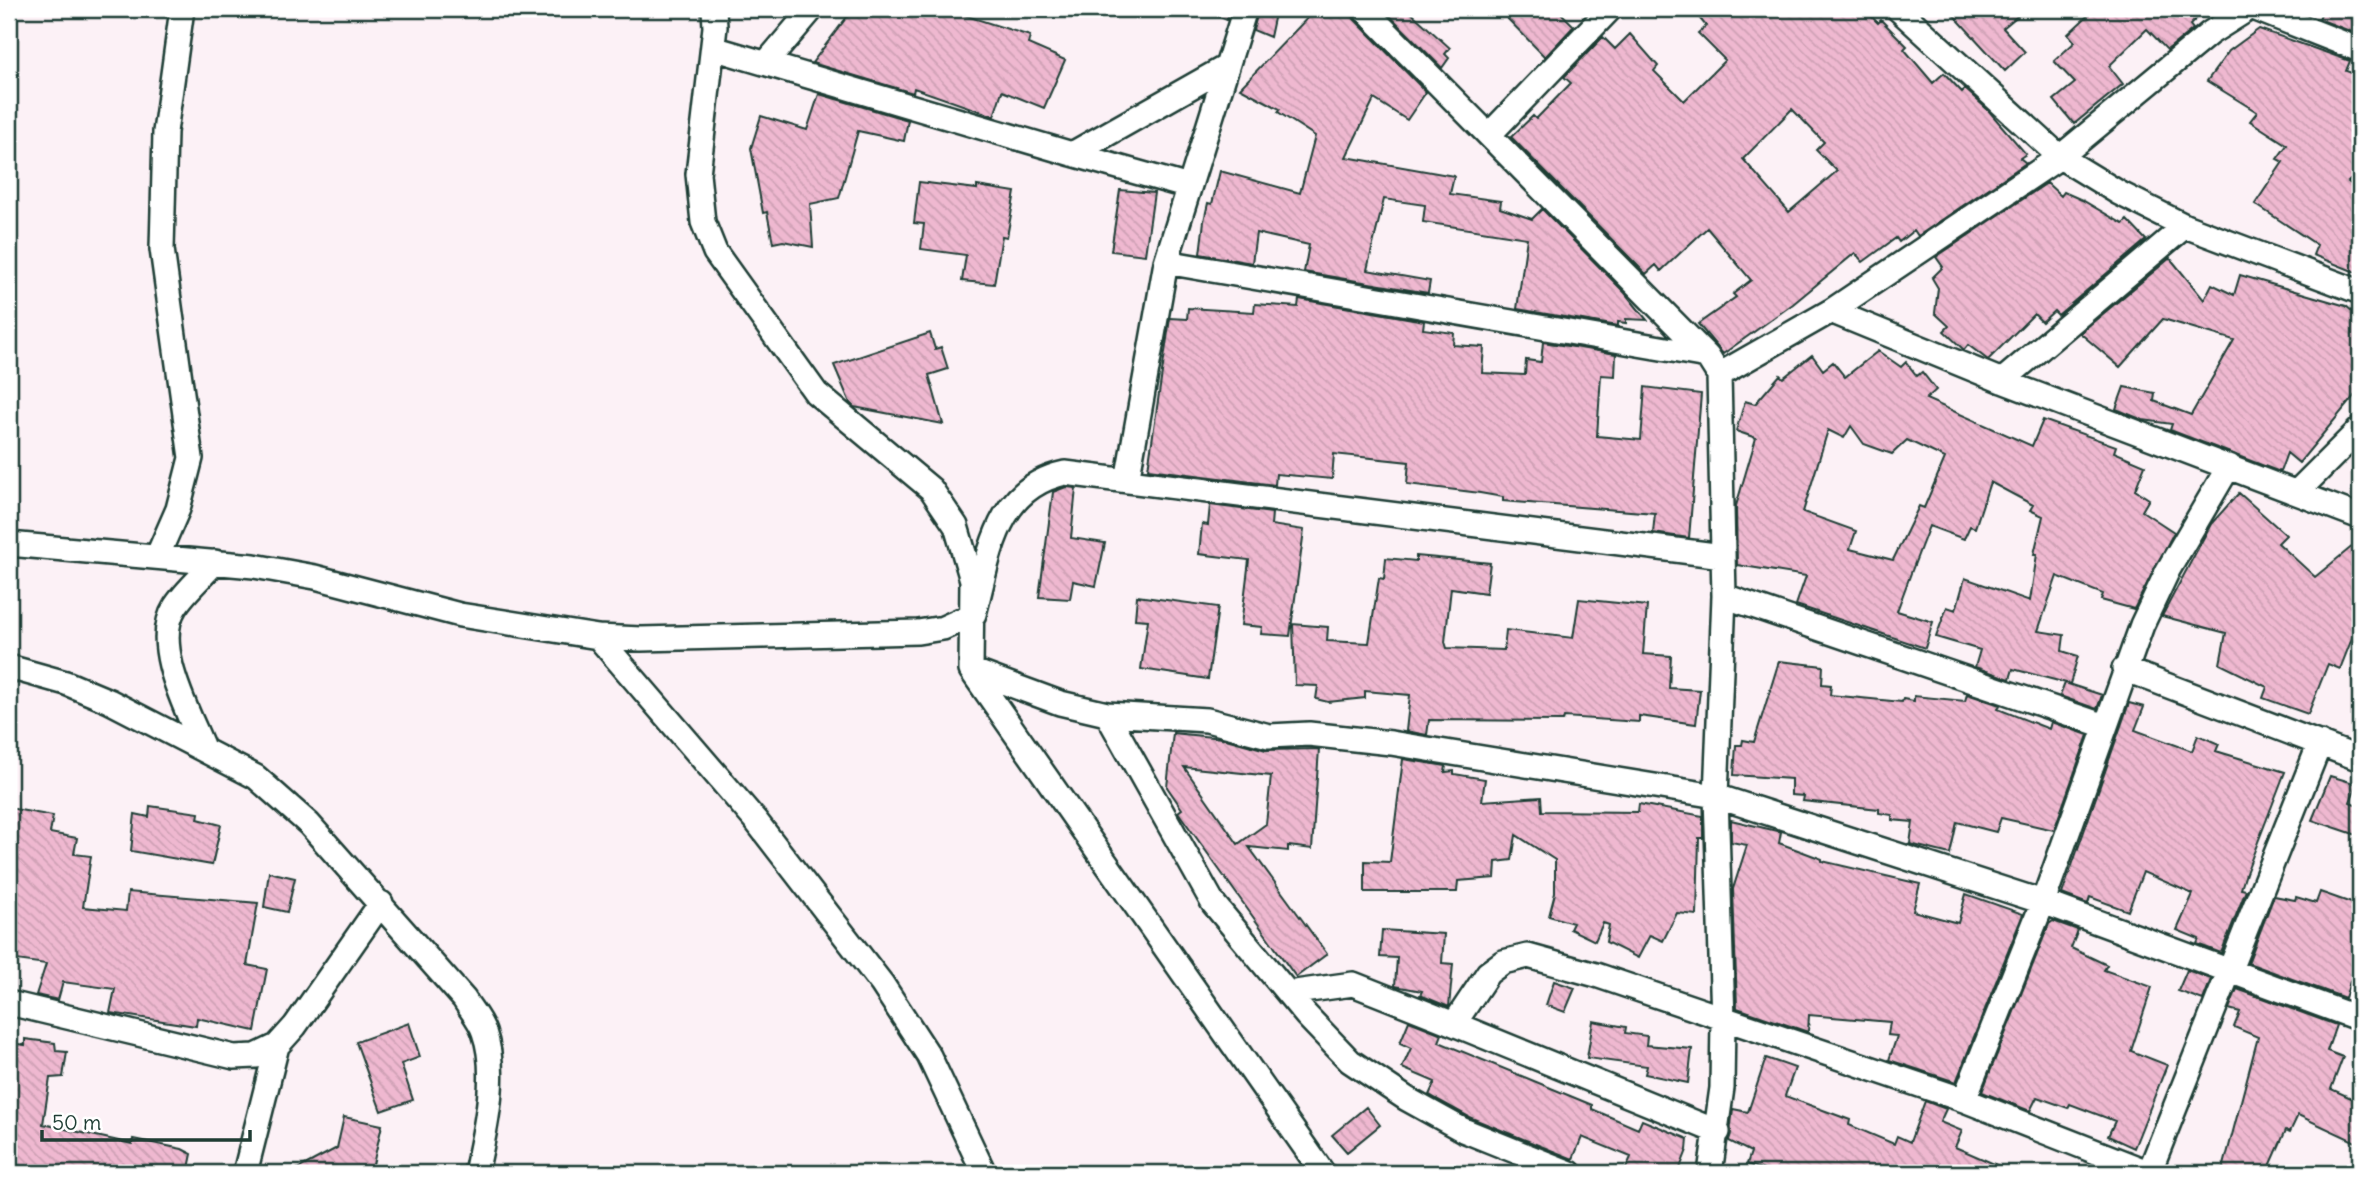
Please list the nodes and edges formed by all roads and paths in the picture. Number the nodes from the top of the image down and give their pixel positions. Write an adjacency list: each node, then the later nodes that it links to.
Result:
1 (182, 9): 31 (street)
2 (714, 9): 10 (street)
3 (812, 9): 12 (street)
4 (1245, 9): 13 (street)
5 (1364, 9): 14 (street)
6 (1610, 9): 14 (street)
7 (1898, 9): 16 (street)
8 (2248, 9): 16 (street)
9 (2256, 9): 11 (street)
10 (713, 48): 12 (street); 34 (street)
11 (2360, 50)
12 (767, 62): 15 (street)
13 (1226, 68): 15 (street); 17 (street)
14 (1489, 135): 22 (street)
15 (1072, 154): 17 (street)
16 (2060, 157): 18 (street); 21 (street)
17 (1189, 187): 19 (street)
18 (2185, 226): 20 (street); 23 (street)
19 (1166, 262): 22 (street); 26 (street)
20 (2360, 292)
21 (1831, 312): 22 (street); 23 (street)
22 (1713, 365): 30 (street)
23 (2002, 381): 25 (street)
24 (2360, 429): 27 (street)
25 (2229, 466): 27 (street); 37 (street)
26 (1126, 481): 30 (street); 34 (street)
27 (2298, 491): 28 (street)
28 (2360, 517)
29 (9, 544): 31 (street)
30 (1723, 556): 33 (street)
31 (157, 557): 32 (street)
32 (215, 562): 35 (street); 42 (street)
33 (1724, 596): 40 (street); 44 (street)
34 (974, 614): 35 (street); 38 (street)
35 (598, 637): 58 (street)
36 (9, 667): 42 (street)
37 (2124, 669): 40 (street); 41 (street)
38 (971, 670): 39 (street); 59 (street)
39 (1107, 714): 44 (street); 48 (street)
40 (2105, 726): 45 (street)
41 (2320, 743): 43 (street); 47 (street)
42 (203, 748): 46 (street)
43 (2360, 759)
44 (1716, 796): 45 (street); 51 (street)
45 (2043, 902): 47 (street); 54 (street)
46 (381, 903): 53 (street); 57 (street)
47 (2230, 971): 50 (street); 62 (street)
48 (1288, 993): 52 (street); 60 (street)
49 (9, 1003): 53 (street)
50 (2360, 1019)
51 (1723, 1020): 52 (street); 54 (street); 55 (street)
52 (1454, 1024): 55 (street)
53 (277, 1046): 56 (street)
54 (1964, 1100): 62 (street)
55 (1718, 1132): 61 (street)
56 (245, 1173)
57 (476, 1173)
58 (984, 1173)
59 (1323, 1173)
60 (1570, 1173)
61 (1710, 1173)
62 (2149, 1173)

